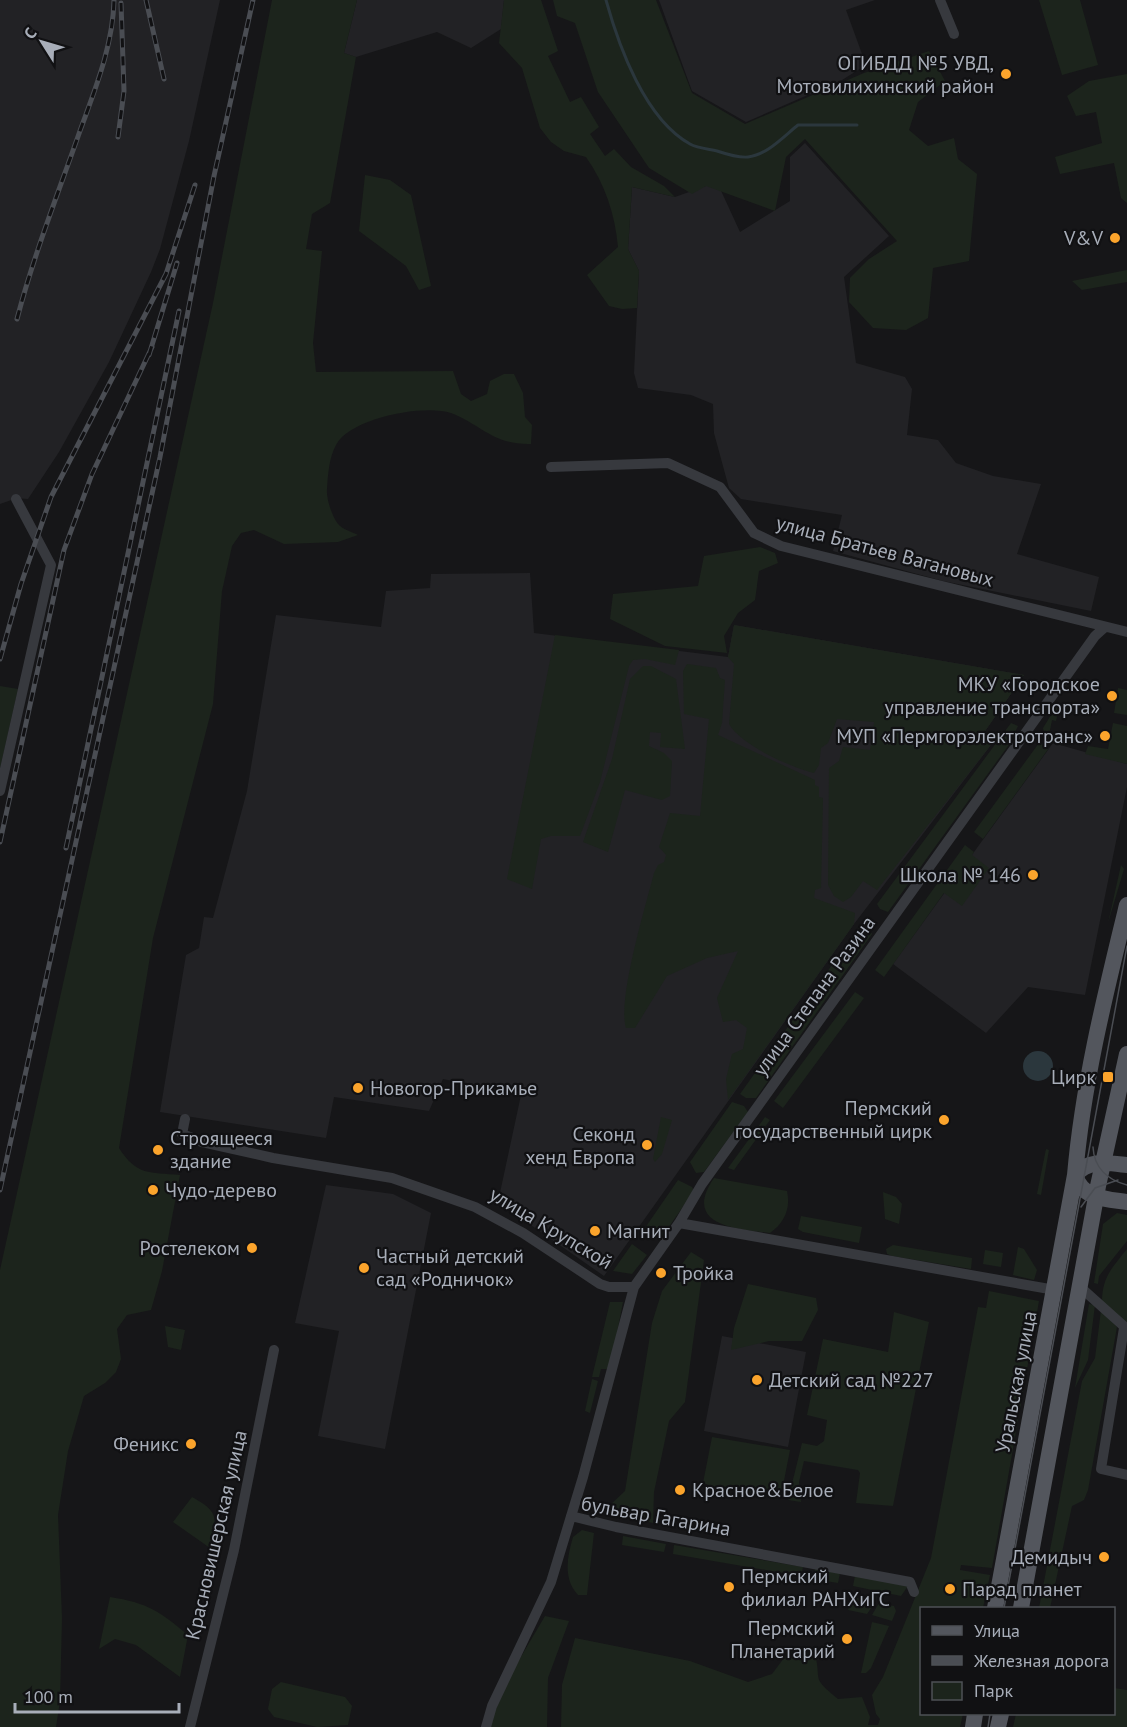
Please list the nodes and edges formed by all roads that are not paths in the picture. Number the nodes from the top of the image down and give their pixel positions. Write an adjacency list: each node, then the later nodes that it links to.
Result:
1 (940, 0): 2 (street)
2 (954, 34)
3 (550, 467): 5 (street, улица Братьев Вагановых)
4 (16, 499): 7 (street)
5 (1105, 627): 6 (street, улица Братьев Вагановых); 16 (street, улица Степана Разина)
6 (1127, 632)
7 (0, 791)
8 (1127, 905): 13 (main road, Уральская улица)
9 (1127, 1054): 11 (main road)
10 (185, 1119): 18 (street, улица Крупской)
11 (1103, 1162): 12 (main road); 13 (main road); 14 (main road)
12 (1127, 1166)
13 (1075, 1175): 14 (main road); 19 (main road, Уральская улица)
14 (1096, 1198): 15 (main road); 17 (main road)
15 (1127, 1202)
16 (679, 1224): 18 (street, улица Степана Разина); 19 (street)
17 (1079, 1286): 20 (street); 26 (main road)
18 (634, 1287): 23 (street, улица Степана Разина)
19 (1054, 1290): 25 (main road, Уральская улица)
20 (1126, 1329): 22 (street)
21 (274, 1350): 27 (street, Красновишерская улица)
22 (1127, 1475)
23 (571, 1516): 24 (street, бульвар Гагарина); 28 (street, бульвар Гагарина)
24 (914, 1592)
25 (996, 1603)
26 (1022, 1605)
27 (190, 1727)
28 (486, 1727)

